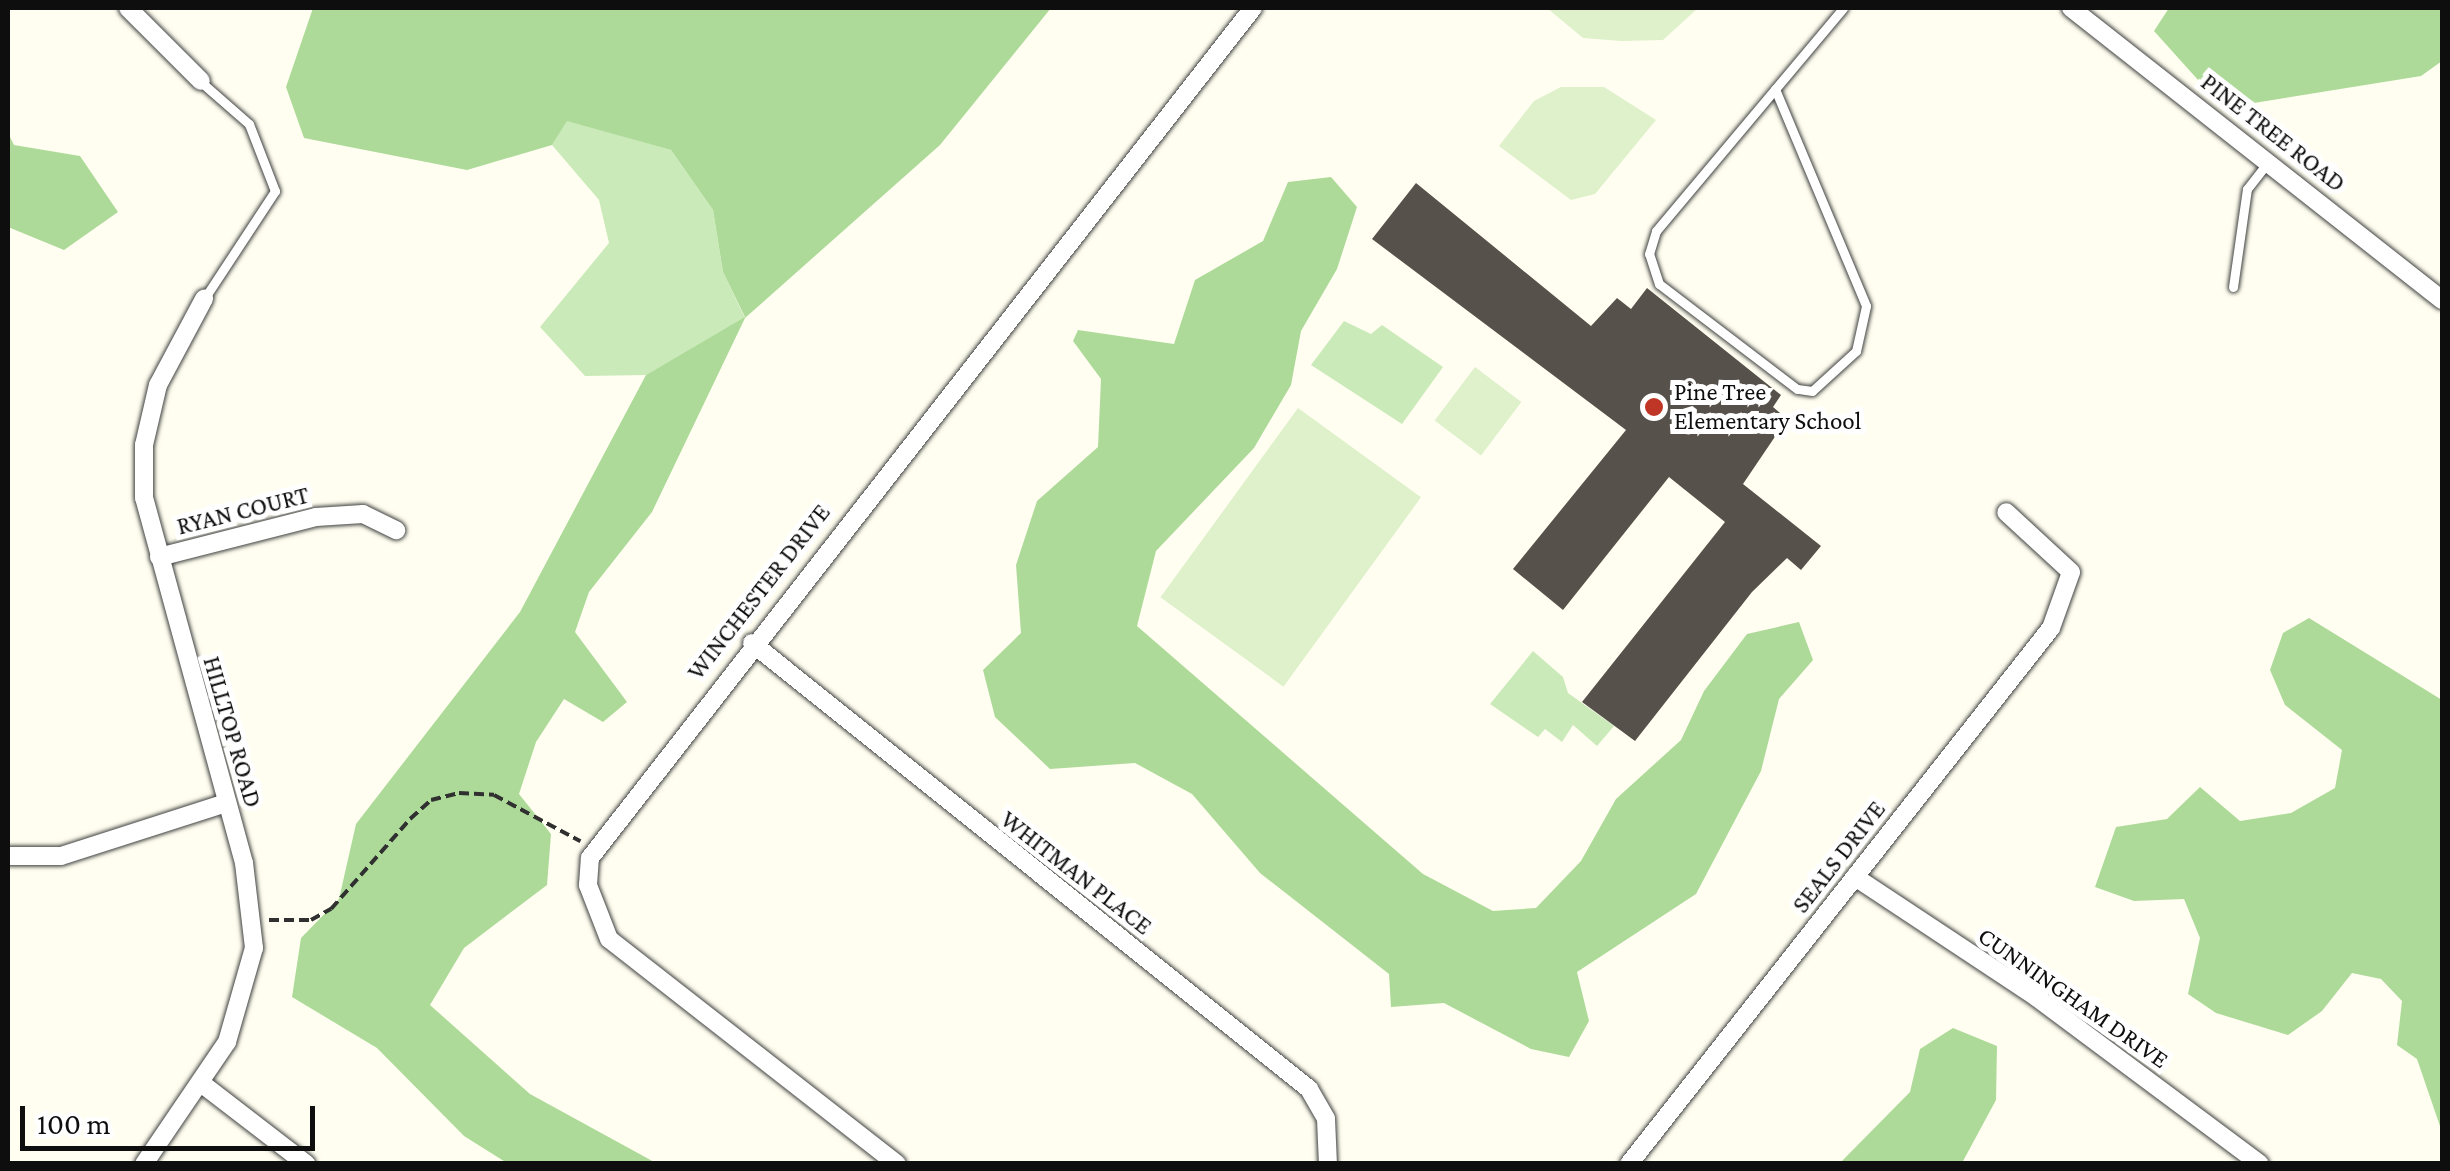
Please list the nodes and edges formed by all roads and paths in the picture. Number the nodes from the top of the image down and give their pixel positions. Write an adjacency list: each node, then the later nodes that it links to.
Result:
1 (128, 8): 5 (street)
2 (1253, 8): 14 (street, WINCHESTER DRIVE)
3 (1843, 8): 6 (lane)
4 (2070, 8): 7 (street, PINE TREE ROAD)
5 (201, 81): 9 (lane)
6 (1776, 88): 6 (lane)
7 (2270, 160): 8 (lane); 10 (street, PINE TREE ROAD)
8 (2233, 287)
9 (204, 299): 13 (street, HILLTOP ROAD)
10 (2442, 300)
11 (2006, 512): 18 (street, SEALS DRIVE)
12 (396, 530): 13 (street, RYAN COURT)
13 (159, 557): 15 (street, HILLTOP ROAD)
14 (752, 643): 16 (street, WINCHESTER DRIVE); 24 (street, WHITMAN PLACE)
15 (226, 803): 17 (street); 19 (street, HILLTOP ROAD)
16 (593, 850): 19 (path); 23 (street)
17 (8, 856)
18 (1855, 876): 25 (street, SEALS DRIVE); 26 (street, CUNNINGHAM DRIVE)
19 (254, 919): 20 (street, HILLTOP ROAD)
20 (201, 1083): 21 (street, HILLTOP ROAD); 22 (street)
21 (144, 1164)
22 (306, 1164)
23 (897, 1164)
24 (1328, 1164)
25 (1629, 1164)
26 (2260, 1164)

